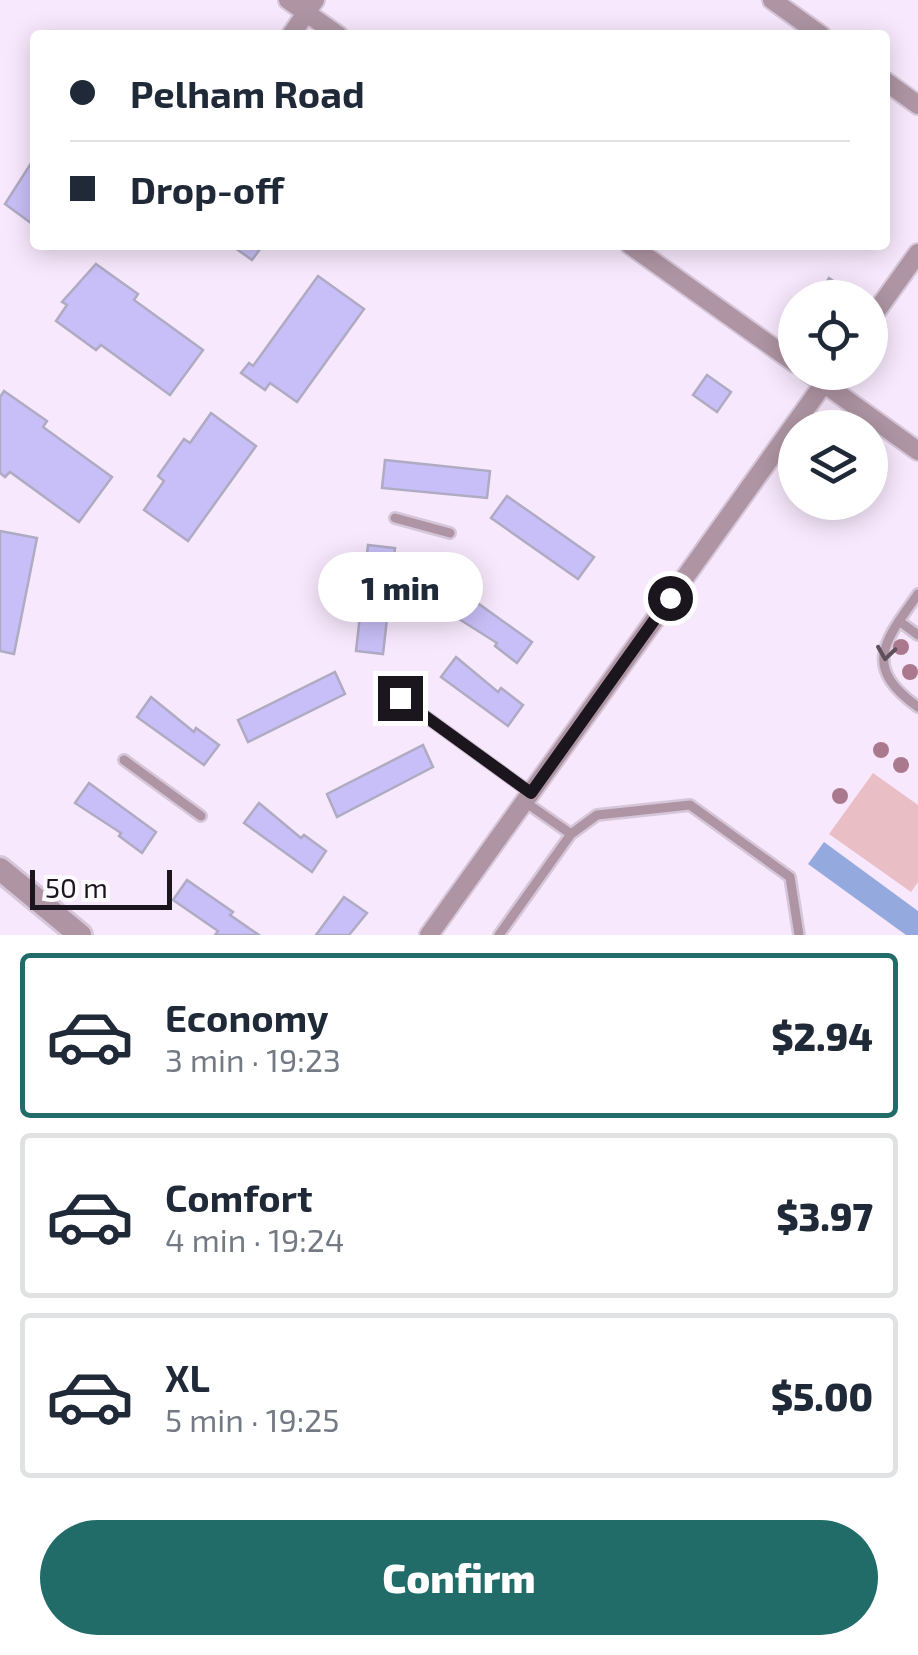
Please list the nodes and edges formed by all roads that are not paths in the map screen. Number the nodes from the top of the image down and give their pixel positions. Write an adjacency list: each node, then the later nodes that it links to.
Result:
1 (288, 0): 3 (street)
2 (772, 0): 6 (street)
3 (311, 6): 4 (street); 5 (street)
4 (294, 30)
5 (333, 30)
6 (814, 30)
7 (890, 85): 8 (street)
8 (918, 105)
9 (637, 250): 12 (street)
10 (918, 253): 11 (street)
11 (888, 295)
12 (778, 352)
13 (819, 390): 24 (street)
14 (843, 390): 15 (street)
15 (918, 451)
16 (395, 518): 17 (lane)
17 (450, 533)
18 (918, 594): 19 (lane)
19 (899, 621): 20 (lane); 22 (lane, one-way to 22)
20 (918, 635)
21 (400, 698): 24 (lane)
22 (918, 707)
23 (124, 760): 25 (lane)
24 (528, 798): 26 (lane); 29 (street)
25 (200, 816)
26 (571, 834): 30 (lane); 31 (lane)
27 (0, 869): 28 (street)
28 (80, 935)
29 (430, 935)
30 (499, 935)
31 (800, 935)

